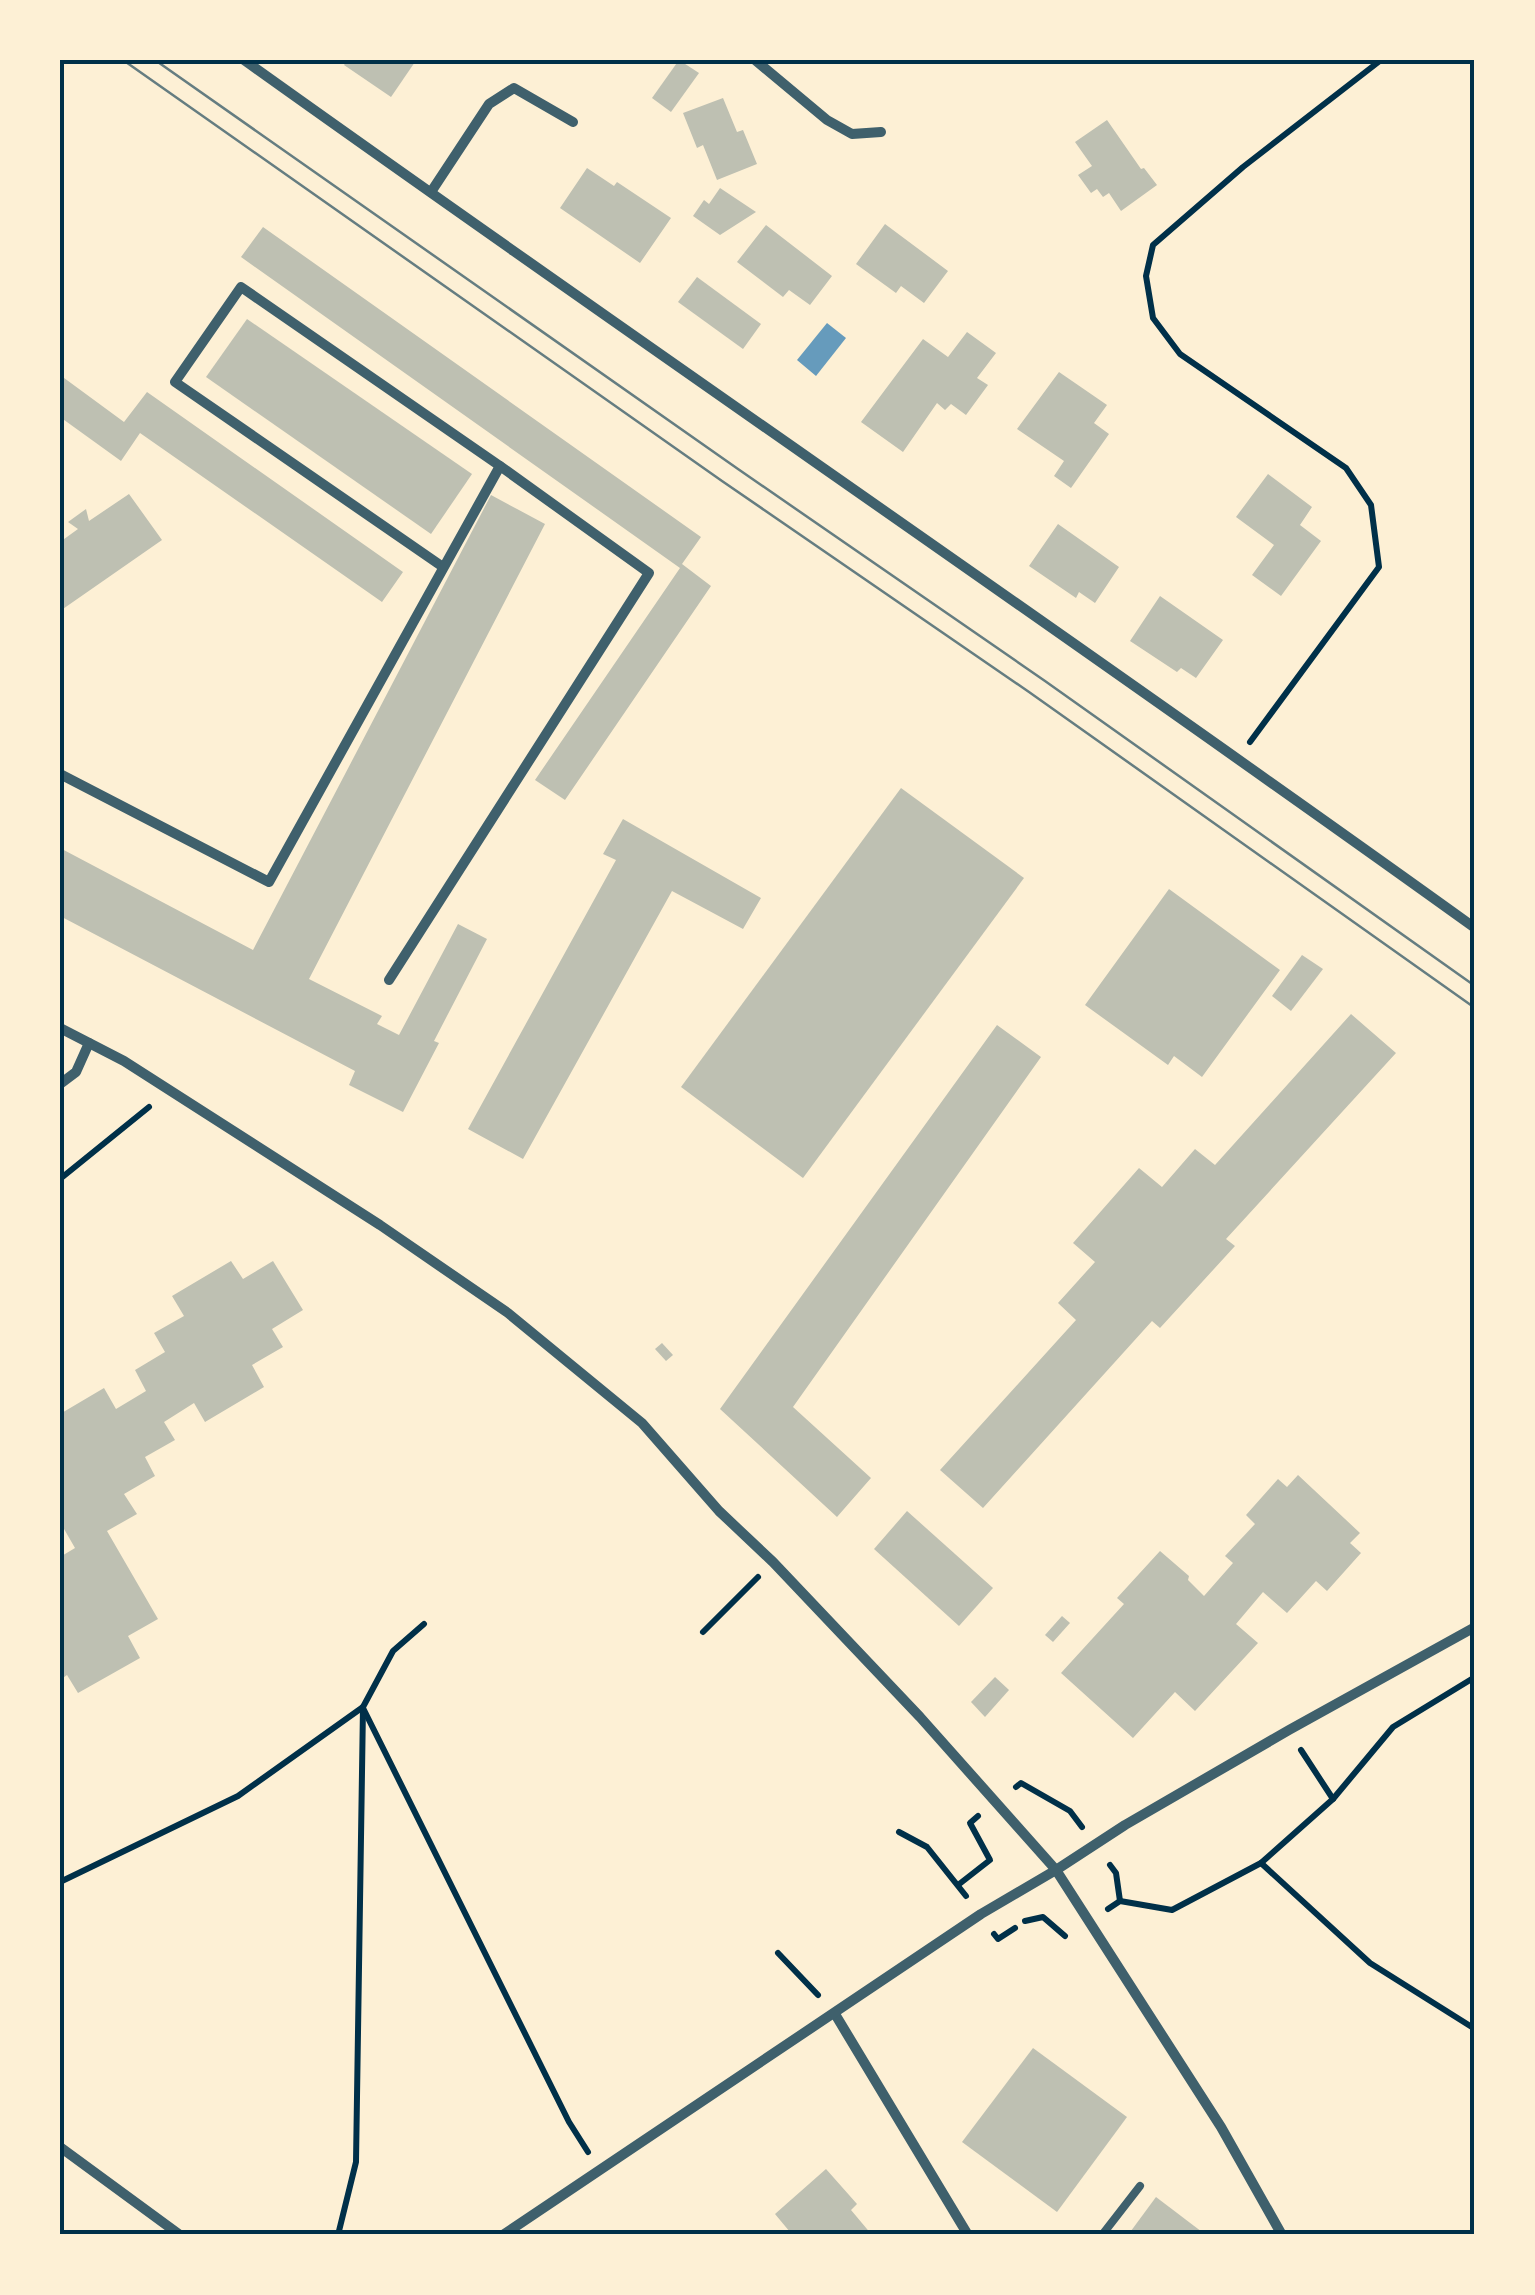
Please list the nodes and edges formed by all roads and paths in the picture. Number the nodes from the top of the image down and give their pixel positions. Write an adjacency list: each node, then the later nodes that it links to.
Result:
1 (244, 60): 6 (street)
2 (755, 60): 5 (street)
3 (1381, 60): 9 (path)
4 (573, 122): 6 (street)
5 (881, 132)
6 (431, 192): 9 (street)
7 (500, 466): 8 (street); 8 (street); 12 (street)
8 (444, 567): 10 (street)
9 (1239, 758): 11 (street)
10 (60, 774)
11 (1475, 928)
12 (389, 980)
13 (60, 1028): 14 (street)
14 (88, 1043): 15 (street); 16 (street)
15 (60, 1084)
16 (168, 1089): 17 (path); 18 (street)
17 (60, 1179)
18 (773, 1562): 21 (path); 28 (street)
19 (424, 1624): 23 (path)
20 (1475, 1627): 24 (street)
21 (703, 1632)
22 (1475, 1677): 25 (path)
23 (363, 1708): 29 (path); 37 (path); 40 (path)
24 (1288, 1730): 25 (path); 28 (street)
25 (1333, 1799): 27 (path)
26 (898, 1832): 31 (path)
27 (1260, 1863): 30 (path); 35 (path)
28 (1056, 1870): 31 (street); 32 (street)
29 (60, 1882)
30 (1120, 1901)
31 (981, 1914): 32 (path); 34 (street)
32 (1090, 1922): 44 (street)
33 (778, 1953): 34 (path)
34 (835, 2014): 37 (street); 42 (street)
35 (1475, 2029)
36 (60, 2147): 39 (street)
37 (600, 2170): 41 (street)
38 (1140, 2186): 43 (lane)
39 (180, 2235)
40 (338, 2235)
41 (503, 2235)
42 (968, 2235)
43 (1102, 2235)
44 (1282, 2235)

